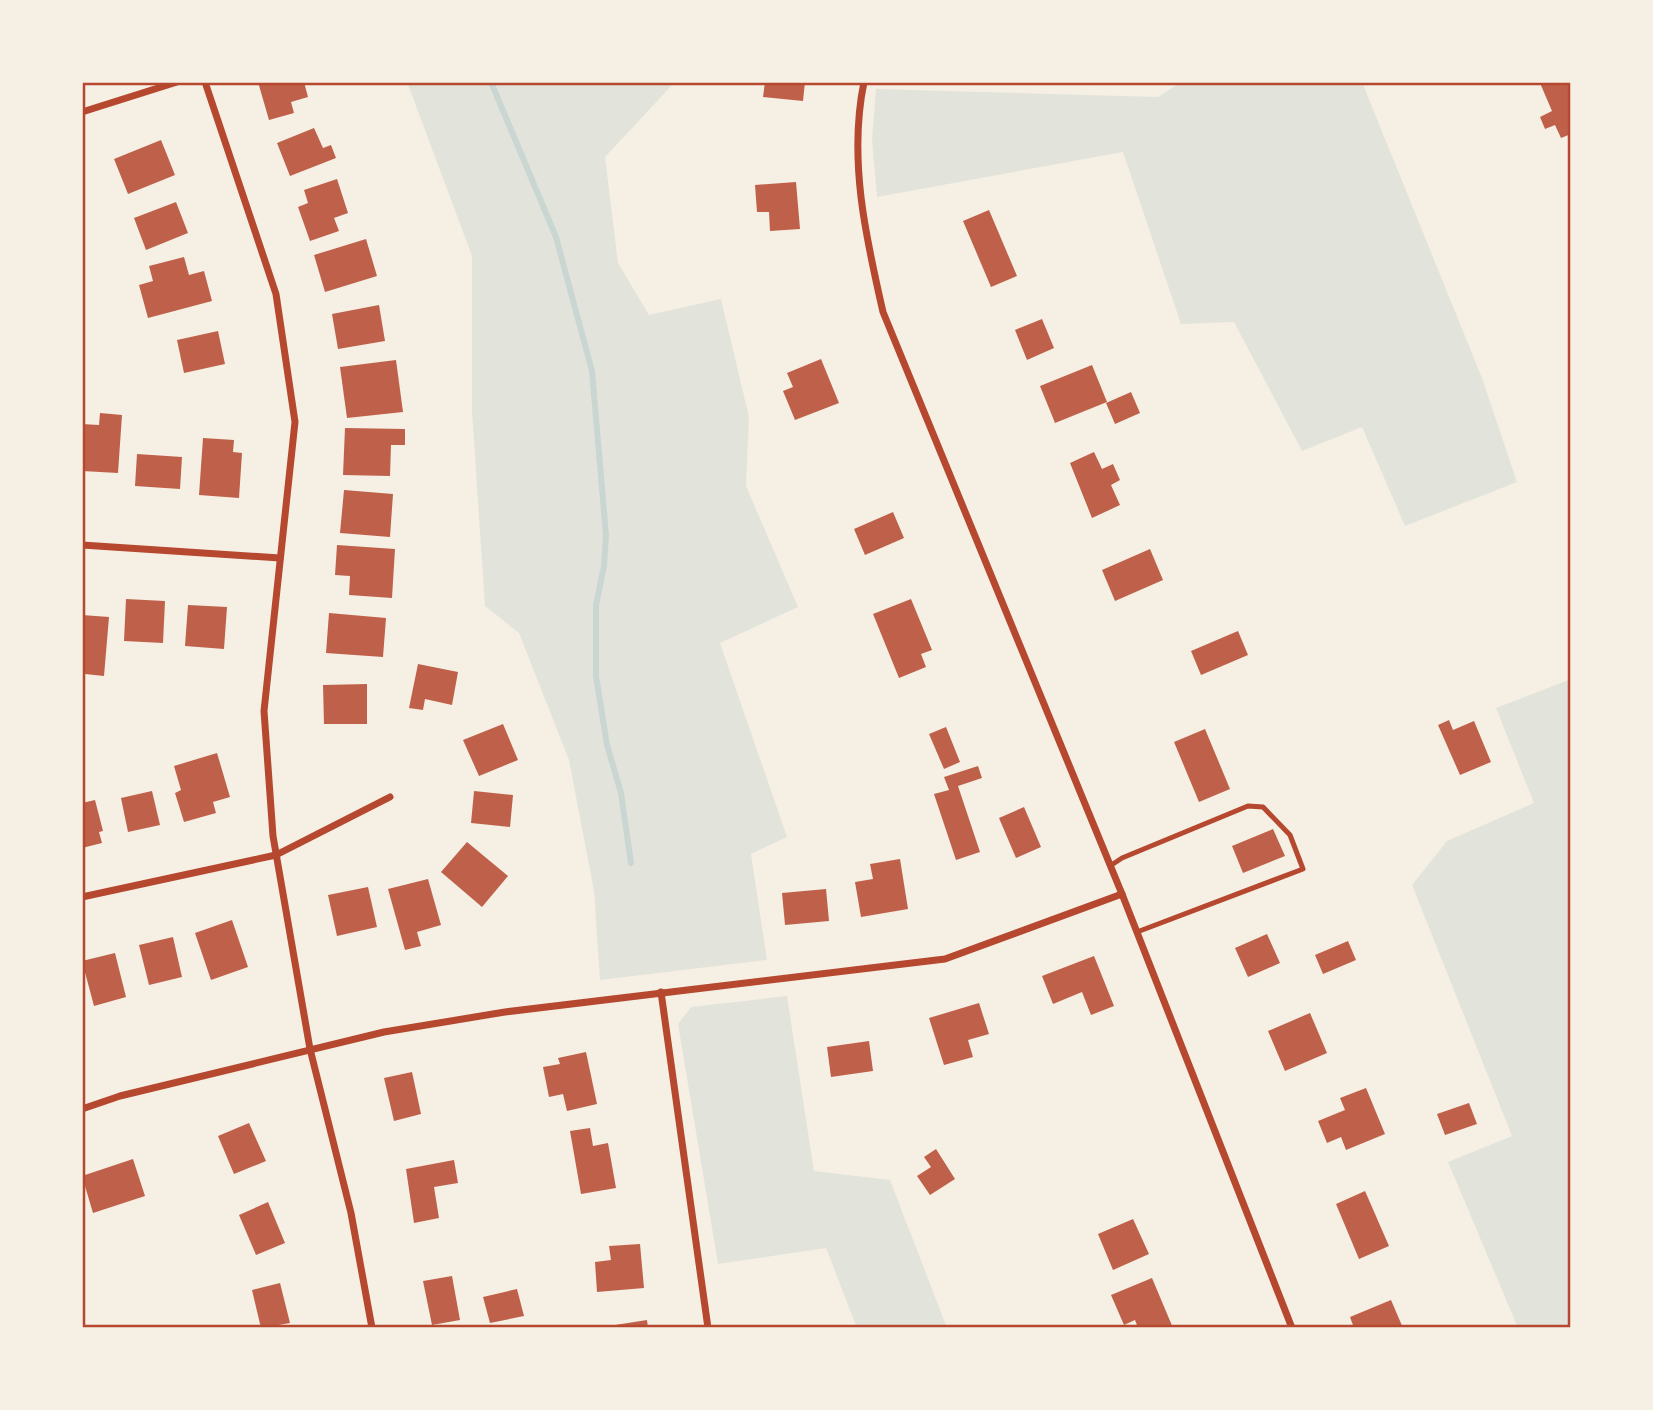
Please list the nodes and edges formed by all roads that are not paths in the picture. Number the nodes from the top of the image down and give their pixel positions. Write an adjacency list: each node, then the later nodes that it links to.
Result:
1 (177, 82): 4 (street)
2 (205, 82): 6 (street)
3 (864, 82): 9 (street)
4 (82, 112)
5 (82, 545): 6 (street)
6 (280, 558): 8 (street)
7 (390, 797): 8 (street)
8 (276, 855): 11 (street); 14 (street)
9 (1110, 866): 10 (street); 12 (lane)
10 (1122, 894): 12 (street); 13 (street)
11 (82, 897)
12 (1137, 932): 18 (street)
13 (661, 992): 14 (street); 17 (street)
14 (310, 1049): 15 (street); 16 (street)
15 (82, 1109)
16 (372, 1328)
17 (708, 1328)
18 (1292, 1328)

